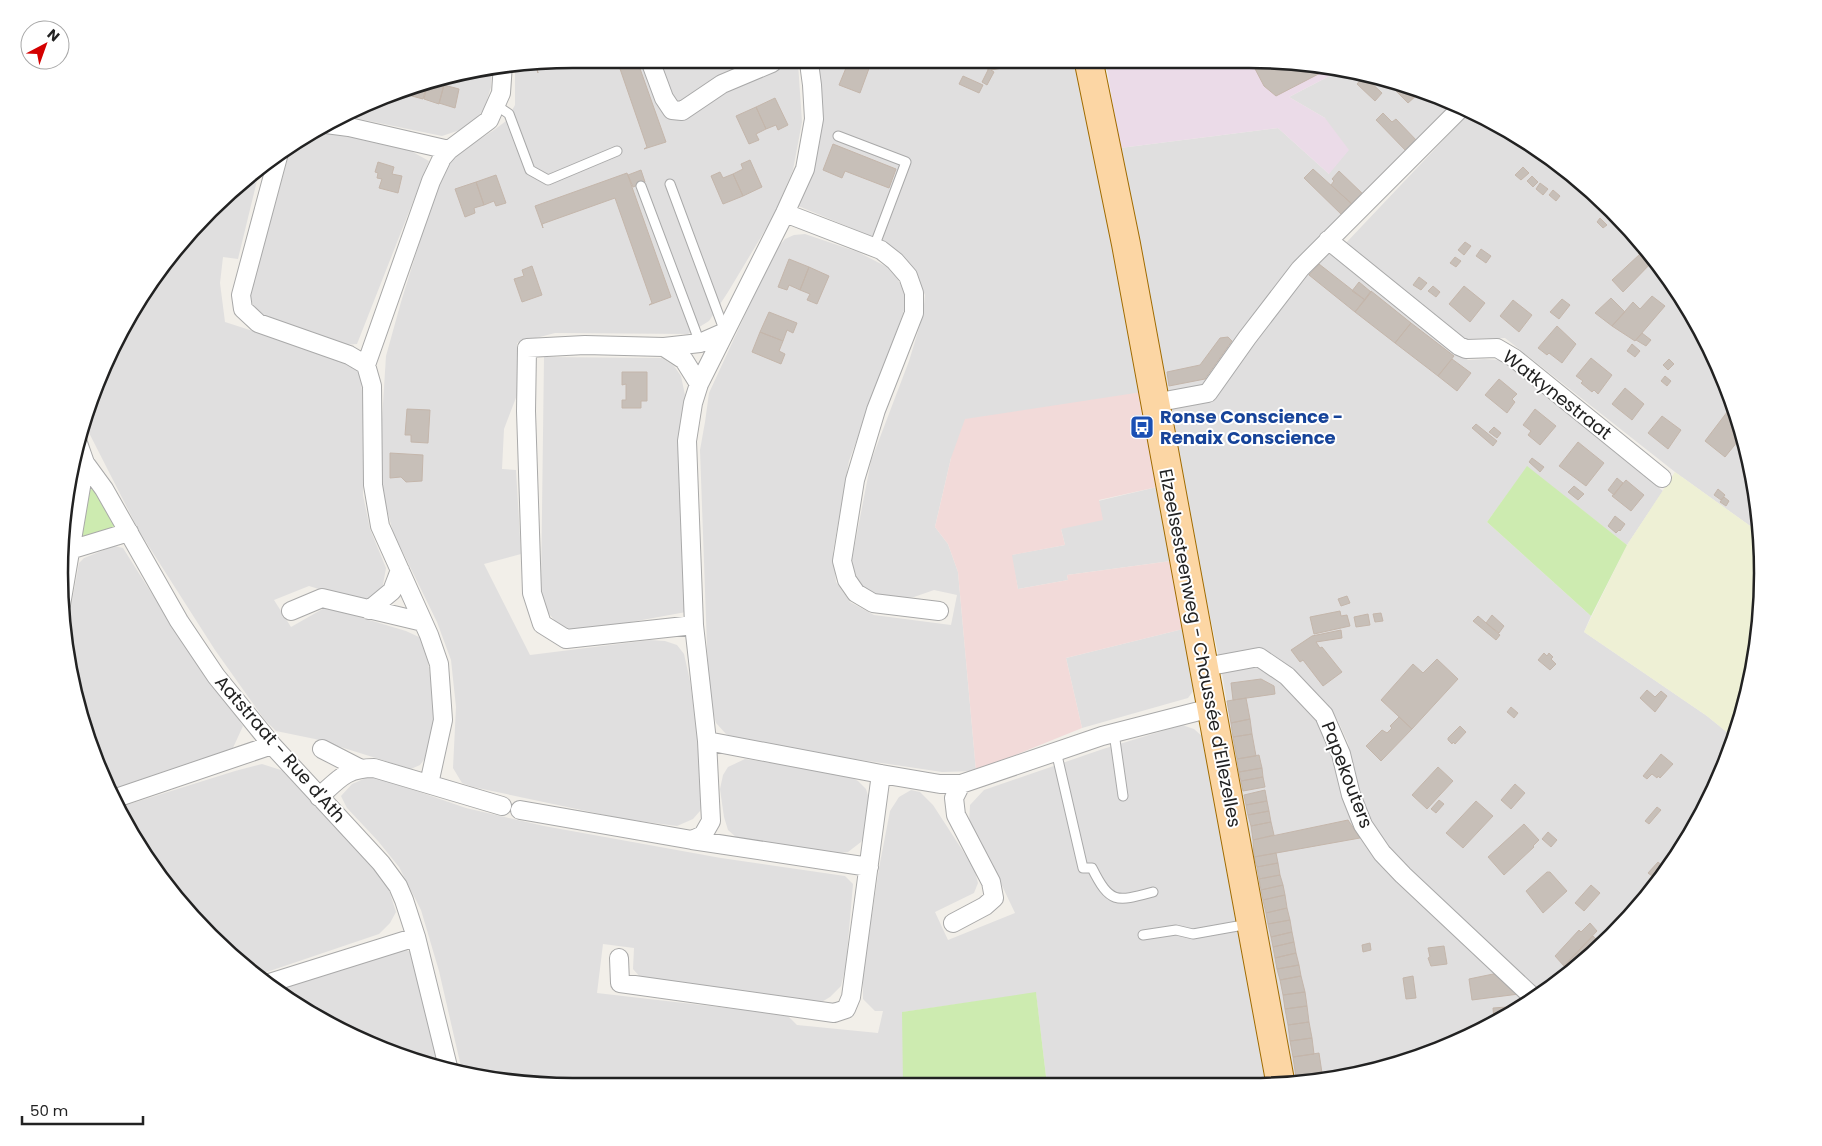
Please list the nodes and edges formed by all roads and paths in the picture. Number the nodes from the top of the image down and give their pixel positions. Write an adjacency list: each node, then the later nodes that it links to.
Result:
1 (653, 68): 2 (street)
2 (760, 68)
3 (809, 68): 15 (street)
4 (1090, 68): 23 (main road, Elzeelsesteenweg - Chaussée d'Ellezelles)
5 (502, 73): 6 (street)
6 (496, 105): 10 (street); 11 (lane)
7 (1456, 113): 16 (street)
8 (338, 126): 10 (street)
9 (838, 136): 17 (lane)
10 (449, 150): 21 (street)
11 (617, 150)
12 (276, 164): 21 (street)
13 (670, 184): 18 (lane)
14 (640, 186): 19 (lane)
15 (785, 213): 17 (street); 18 (street)
16 (1328, 240): 23 (street); 26 (street, Watkynestraat)
17 (874, 247): 33 (street)
18 (725, 332): 19 (street); 22 (street)
19 (700, 343): 20 (street)
20 (664, 347): 22 (street); 35 (street)
21 (366, 365): 30 (street)
22 (699, 384): 35 (street)
23 (1154, 403): 36 (main road, Elzeelsesteenweg - Chaussée d'Ellezelles)
24 (82, 455): 25 (street, Aatstraat - Rue d'Ath)
25 (85, 463): 27 (street, Aatstraat - Rue d'Ath); 28 (street)
26 (1662, 478)
27 (129, 532): 28 (street); 40 (street, Aatstraat - Rue d'Ath)
28 (70, 550): 29 (street)
29 (68, 560)
30 (400, 570): 31 (street); 34 (street)
31 (369, 610): 32 (street); 34 (street)
32 (291, 611)
33 (940, 611)
34 (423, 622): 45 (street)
35 (694, 625): 39 (street)
36 (1205, 667): 37 (main road, Elzeelsesteenweg - Chaussée d'Ellezelles); 61 (street, Papekouters)
37 (1211, 708): 38 (street); 56 (main road, Elzeelsesteenweg - Chaussée d'Ellezelles)
38 (1114, 733): 42 (street); 47 (lane)
39 (707, 741): 44 (street); 52 (street)
40 (272, 745): 48 (street); 49 (street, Aatstraat - Rue d'Ath)
41 (322, 749): 43 (street)
42 (1056, 751): 46 (street); 54 (lane)
43 (359, 768): 45 (street); 49 (street)
44 (881, 774): 46 (street); 53 (street)
45 (429, 784): 50 (street)
46 (961, 784): 55 (street)
47 (1123, 796)
48 (120, 797)
49 (319, 797): 58 (street, Aatstraat - Rue d'Ath)
50 (502, 806)
51 (520, 810): 52 (street)
52 (692, 840): 53 (street)
53 (869, 866): 59 (street)
54 (1153, 892)
55 (953, 923)
56 (1251, 924): 57 (lane); 63 (main road, Elzeelsesteenweg - Chaussée d'Ellezelles)
57 (1143, 936)
58 (416, 937): 60 (street); 62 (street, Aatstraat - Rue d'Ath)
59 (619, 958)
60 (275, 981)
61 (1529, 994)
62 (447, 1062)
63 (1279, 1077)

